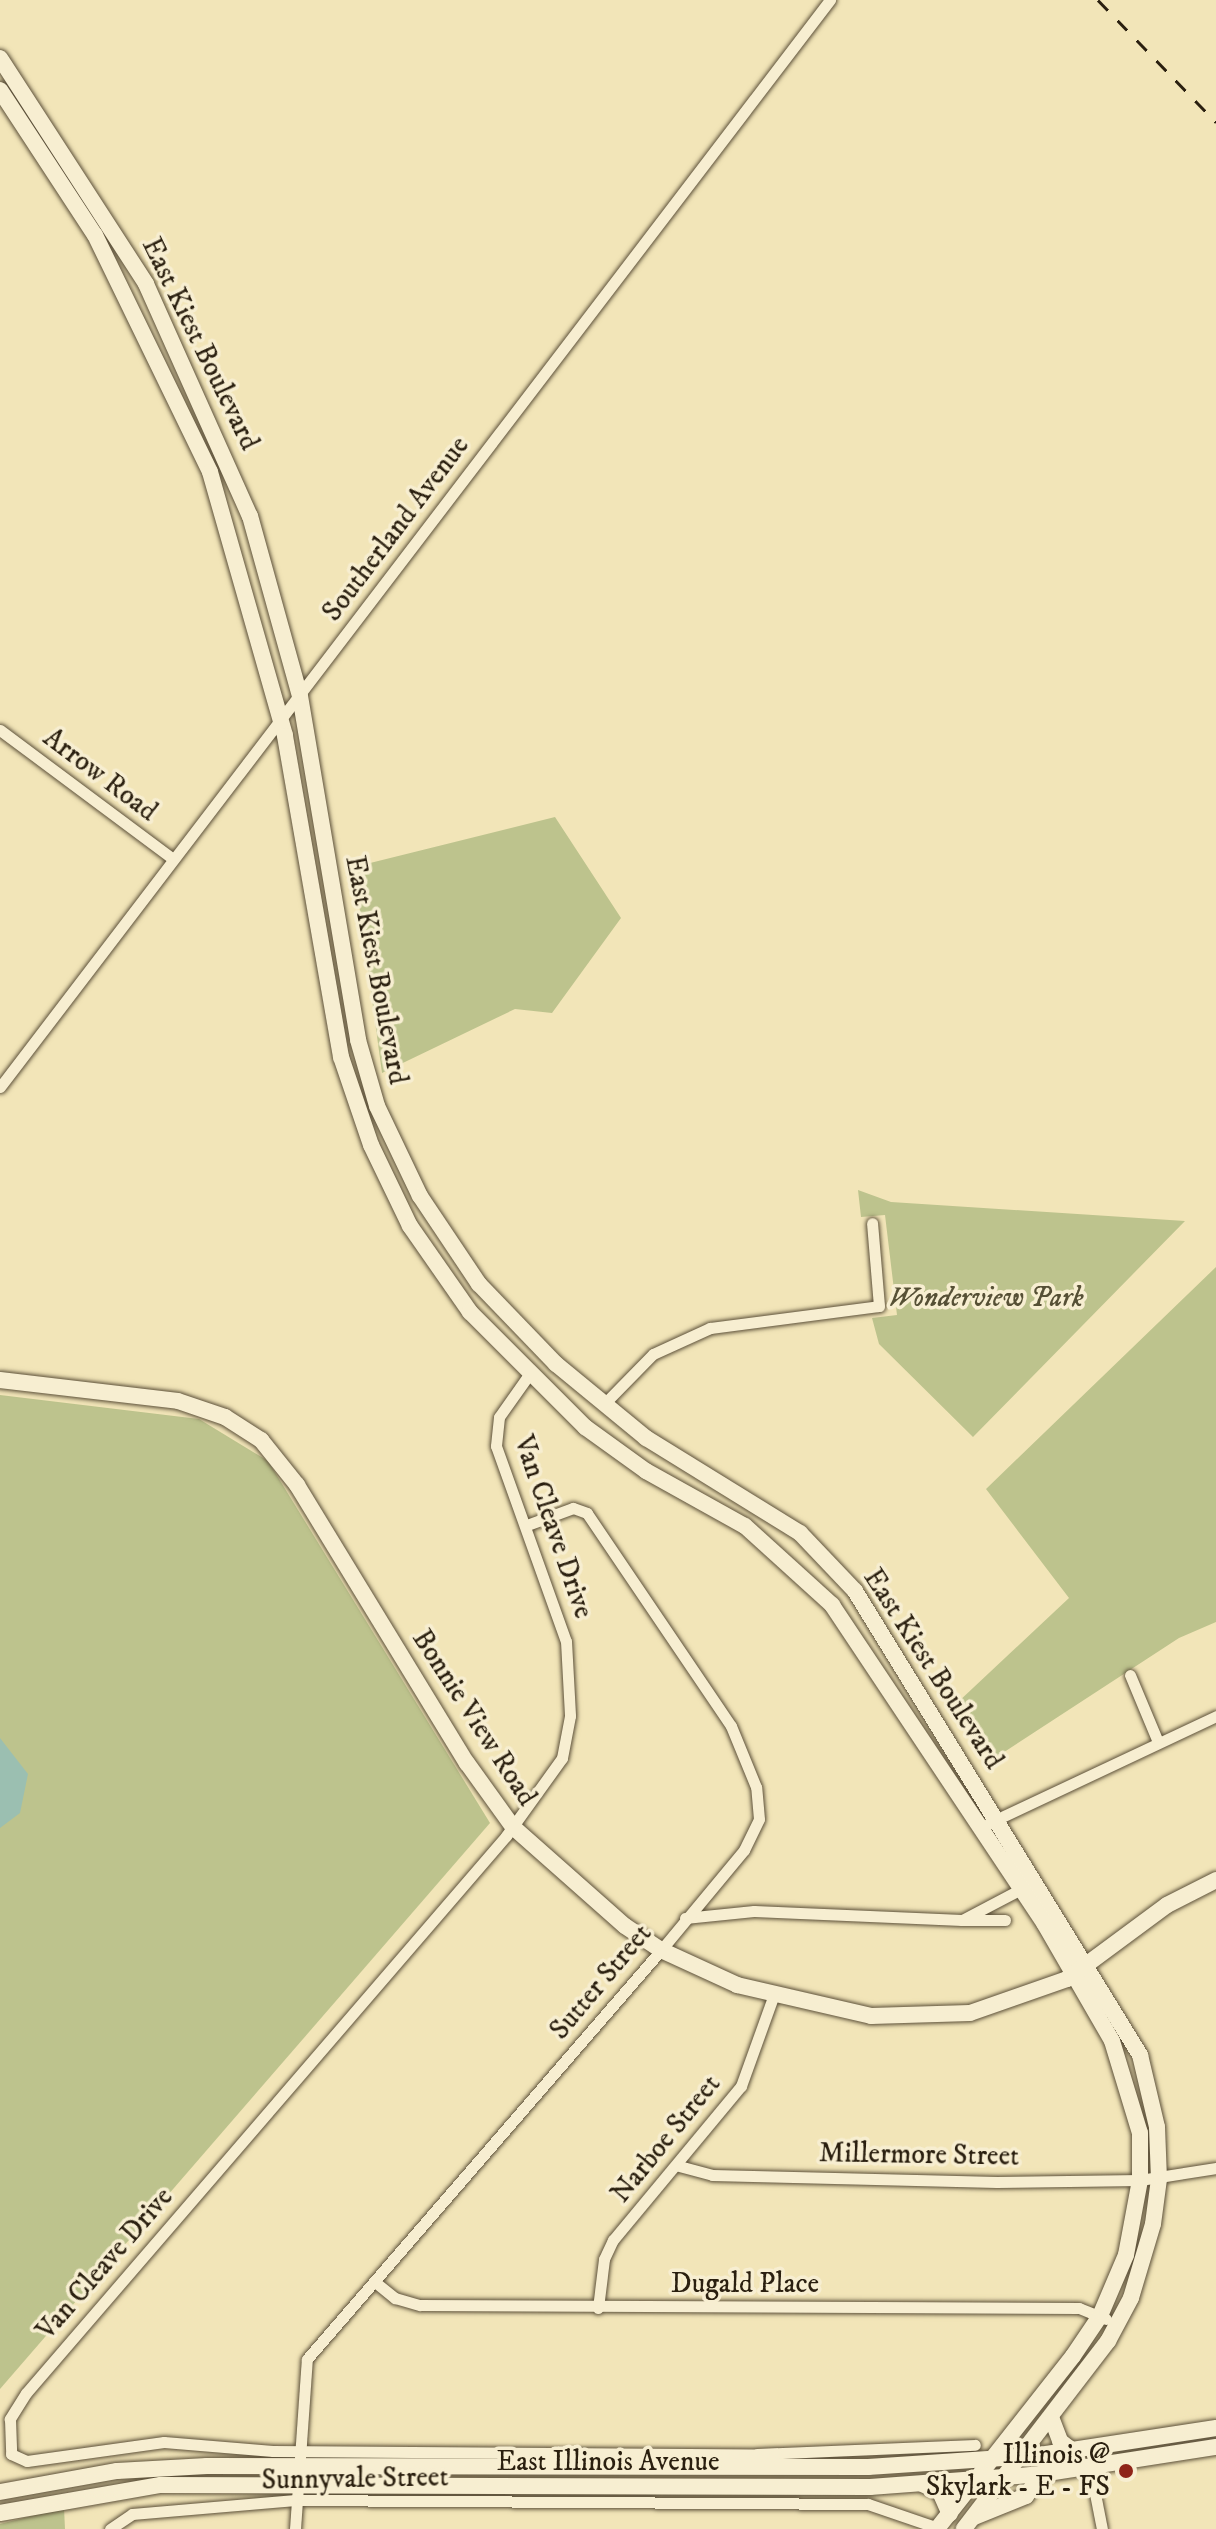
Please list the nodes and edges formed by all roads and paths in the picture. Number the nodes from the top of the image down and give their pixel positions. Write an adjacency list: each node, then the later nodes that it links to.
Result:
1 (830, 0): 12 (street, Southerland Avenue)
2 (0, 58): 3 (main road, East Kiest Boulevard)
3 (15, 76): 4 (main road); 5 (main road, East Kiest Boulevard)
4 (0, 89): 6 (main road, East Kiest Boulevard)
5 (113, 225): 6 (main road); 7 (main road, East Kiest Boulevard)
6 (95, 235): 8 (main road, East Kiest Boulevard)
7 (146, 284): 8 (main road); 9 (main road, East Kiest Boulevard)
8 (127, 295): 10 (main road, East Kiest Boulevard)
9 (179, 351): 10 (main road); 12 (main road, East Kiest Boulevard)
10 (160, 361): 11 (main road, East Kiest Boulevard)
11 (256, 618): 12 (main road); 14 (main road, East Kiest Boulevard)
12 (302, 686): 14 (street, Southerland Avenue); 15 (main road, East Kiest Boulevard)
13 (0, 730): 16 (street, Arrow Road)
14 (278, 731): 15 (main road); 16 (street, Southerland Avenue); 19 (main road, East Kiest Boulevard)
15 (317, 798): 18 (main road, East Kiest Boulevard)
16 (172, 858): 17 (street, Southerland Avenue)
17 (0, 1087)
18 (377, 1106): 19 (main road); 23 (main road, East Kiest Boulevard)
19 (359, 1113): 21 (main road, East Kiest Boulevard)
20 (872, 1223): 23 (street)
21 (528, 1376): 24 (street, Van Cleave Drive); 29 (main road, East Kiest Boulevard)
22 (0, 1380): 30 (main road, Bonnie View Road)
23 (604, 1404): 28 (main road, East Kiest Boulevard)
24 (527, 1525): 30 (street, Van Cleave Drive); 33 (street, Sutter Street)
25 (1130, 1675): 27 (street)
26 (1216, 1716): 27 (street)
27 (1158, 1742): 28 (street)
28 (999, 1818): 29 (street); 37 (main road, East Kiest Boulevard)
29 (982, 1826): 32 (main road, East Kiest Boulevard)
30 (513, 1827): 36 (main road, Bonnie View Road); 58 (street, Van Cleave Drive)
31 (1216, 1880): 37 (main road, Bonnie View Road)
32 (1021, 1889): 34 (street); 38 (main road, East Kiest Boulevard)
33 (685, 1918): 34 (street); 36 (street, Sutter Street)
34 (962, 1920): 35 (street)
35 (1005, 1920)
36 (661, 1950): 39 (main road, Bonnie View Road); 44 (street, Sutter Street)
37 (1090, 1964): 38 (main road, Bonnie View Road); 42 (main road, East Kiest Boulevard)
38 (1075, 1974): 39 (main road, Bonnie View Road); 43 (main road, East Kiest Boulevard)
39 (773, 1997): 40 (street, Narboe Street)
40 (679, 2166): 43 (street, Millermore Street); 45 (street, Narboe Street)
41 (1216, 2168): 42 (street, Millermore Street)
42 (1159, 2179): 43 (street, Millermore Street); 47 (main road, East Kiest Boulevard)
43 (1140, 2180): 46 (main road, East Kiest Boulevard)
44 (375, 2282): 45 (street, Dugald Place); 58 (street, Sutter Street)
45 (598, 2308): 46 (street, Dugald Place)
46 (1100, 2316): 47 (street, Dugald Place); 54 (main road, East Kiest Boulevard)
47 (1118, 2325): 48 (main road, East Kiest Boulevard)
48 (1051, 2417): 52 (main road); 53 (main road, East Kiest Boulevard)
49 (1216, 2428): 52 (main road, East Illinois Avenue)
50 (975, 2445): 58 (street, Van Cleave Drive)
51 (1216, 2447): 56 (main road, East Illinois Avenue)
52 (1073, 2451): 53 (main road, East Illinois Avenue)
53 (1021, 2457): 54 (main road, East Illinois Avenue); 59 (main road, East Kiest Boulevard)
54 (996, 2458): 55 (main road, East Illinois Avenue); 60 (main road, East Kiest Boulevard)
55 (650, 2468): 58 (main road, East Illinois Avenue); 62 (main road)
56 (1090, 2468): 57 (main road, East Illinois Avenue); 70 (street)
57 (1041, 2474): 59 (main road, East Illinois Avenue); 66 (main road)
58 (296, 2475): 62 (main road, East Illinois Avenue); 63 (main road, East Illinois Avenue); 64 (main road, East Illinois Avenue); 67 (street, Sunnyvale Street); 68 (street, Sunnyvale Street); 69 (street, Sutter Street)
59 (1005, 2477): 60 (main road, East Illinois Avenue); 66 (main road, East Kiest Boulevard)
60 (978, 2480): 61 (main road, East Illinois Avenue); 65 (main road, East Kiest Boulevard)
61 (920, 2483): 62 (main road, East Illinois Avenue); 65 (main road)
62 (650, 2489)
63 (0, 2492)
64 (0, 2513)
65 (950, 2514): 67 (main road, East Kiest Boulevard)
66 (969, 2523)
67 (938, 2528)
68 (110, 2529)
69 (295, 2529)
70 (1102, 2529)

